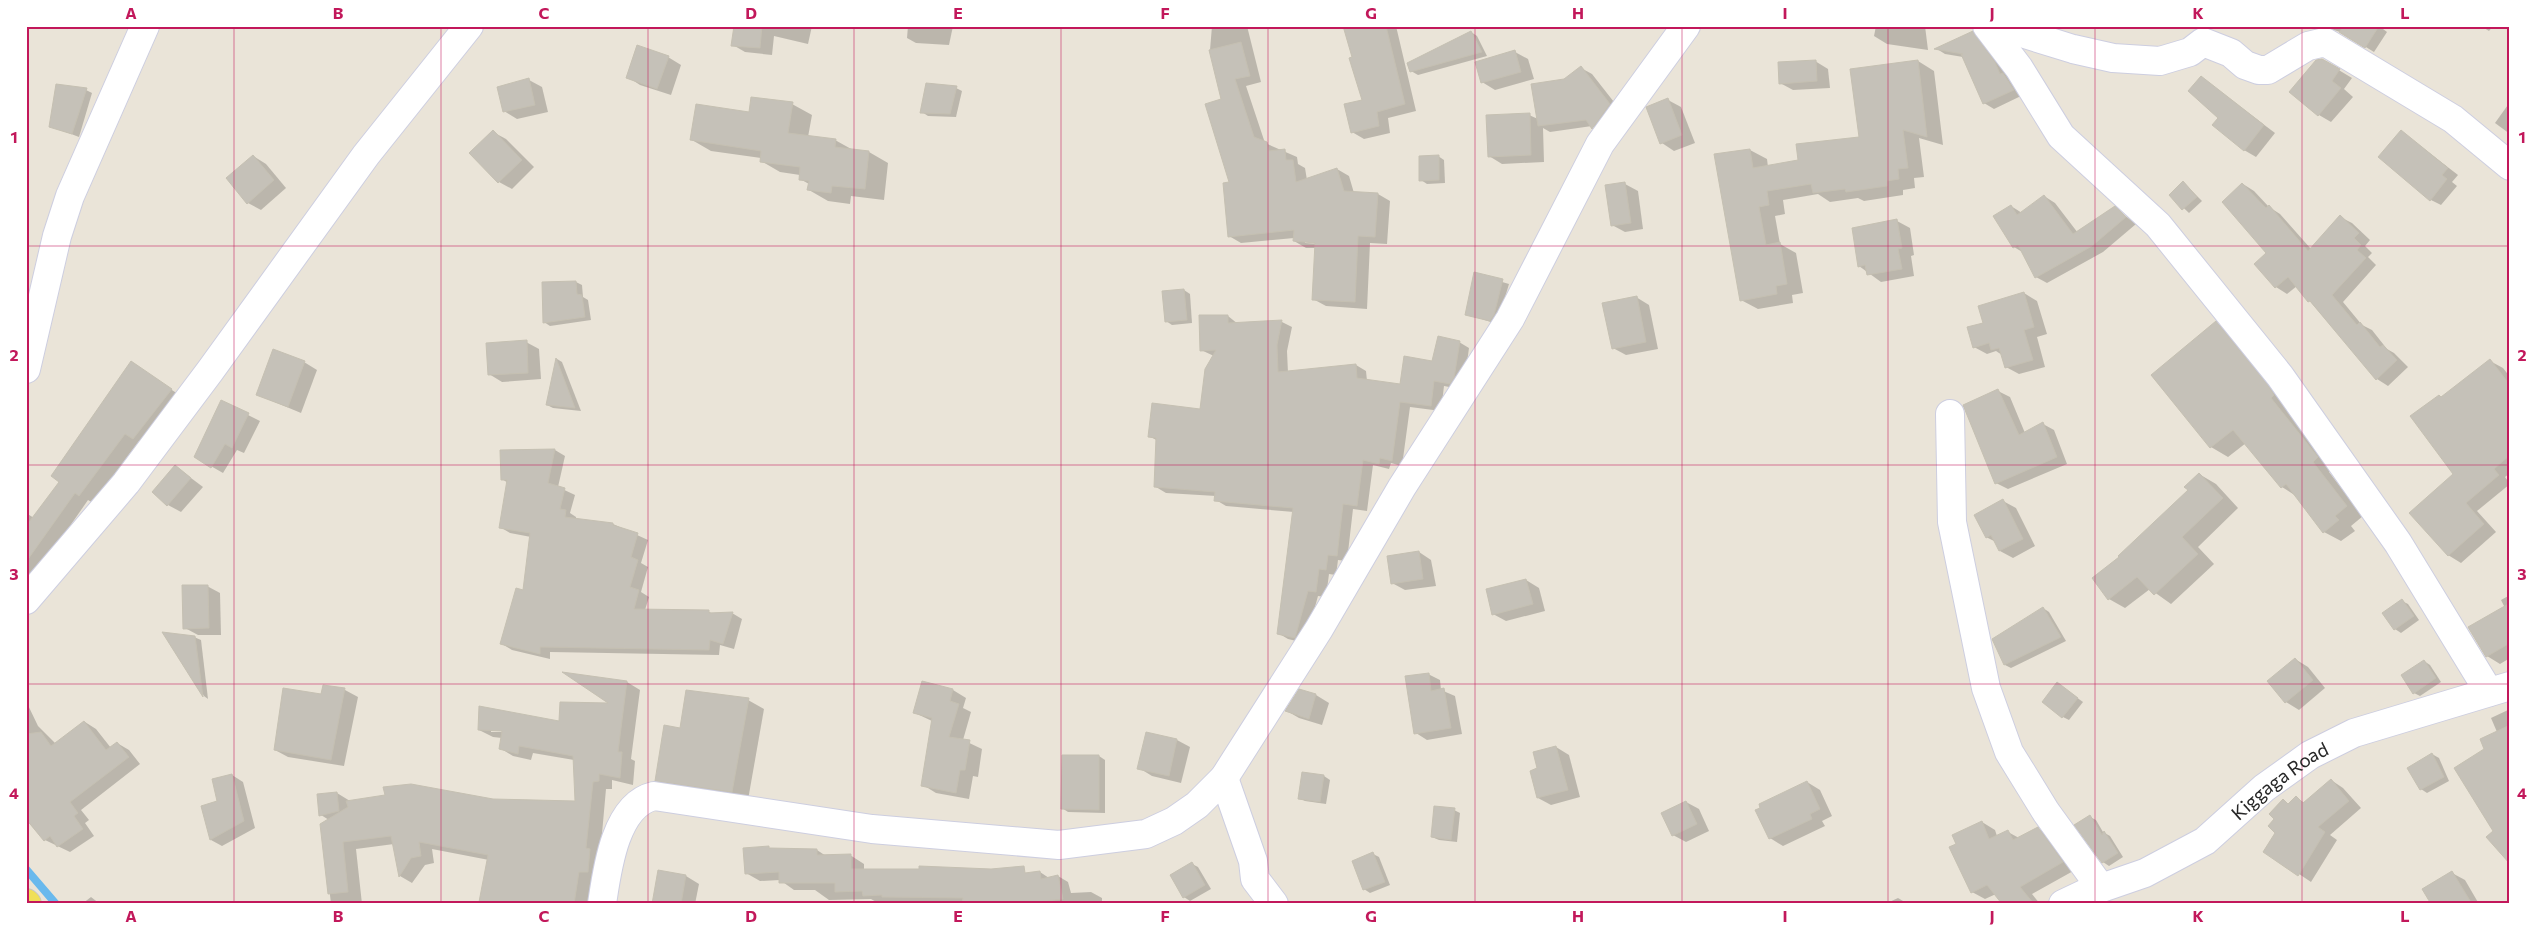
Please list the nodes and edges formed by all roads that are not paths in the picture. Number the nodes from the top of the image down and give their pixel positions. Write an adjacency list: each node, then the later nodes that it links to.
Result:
1 (145, 26): 7 (street)
2 (469, 26): 9 (street)
3 (1686, 26): 11 (street)
4 (1987, 26): 10 (street)
5 (1999, 26): 6 (street)
6 (2510, 166)
7 (26, 369)
8 (1950, 414): 12 (street)
9 (26, 600)
10 (2500, 689): 12 (street, Kiggaga Road)
11 (1224, 778): 13 (street); 14 (street)
12 (2101, 888): 15 (street, Kiggaga Road)
13 (602, 904)
14 (1274, 904)
15 (2063, 904)

